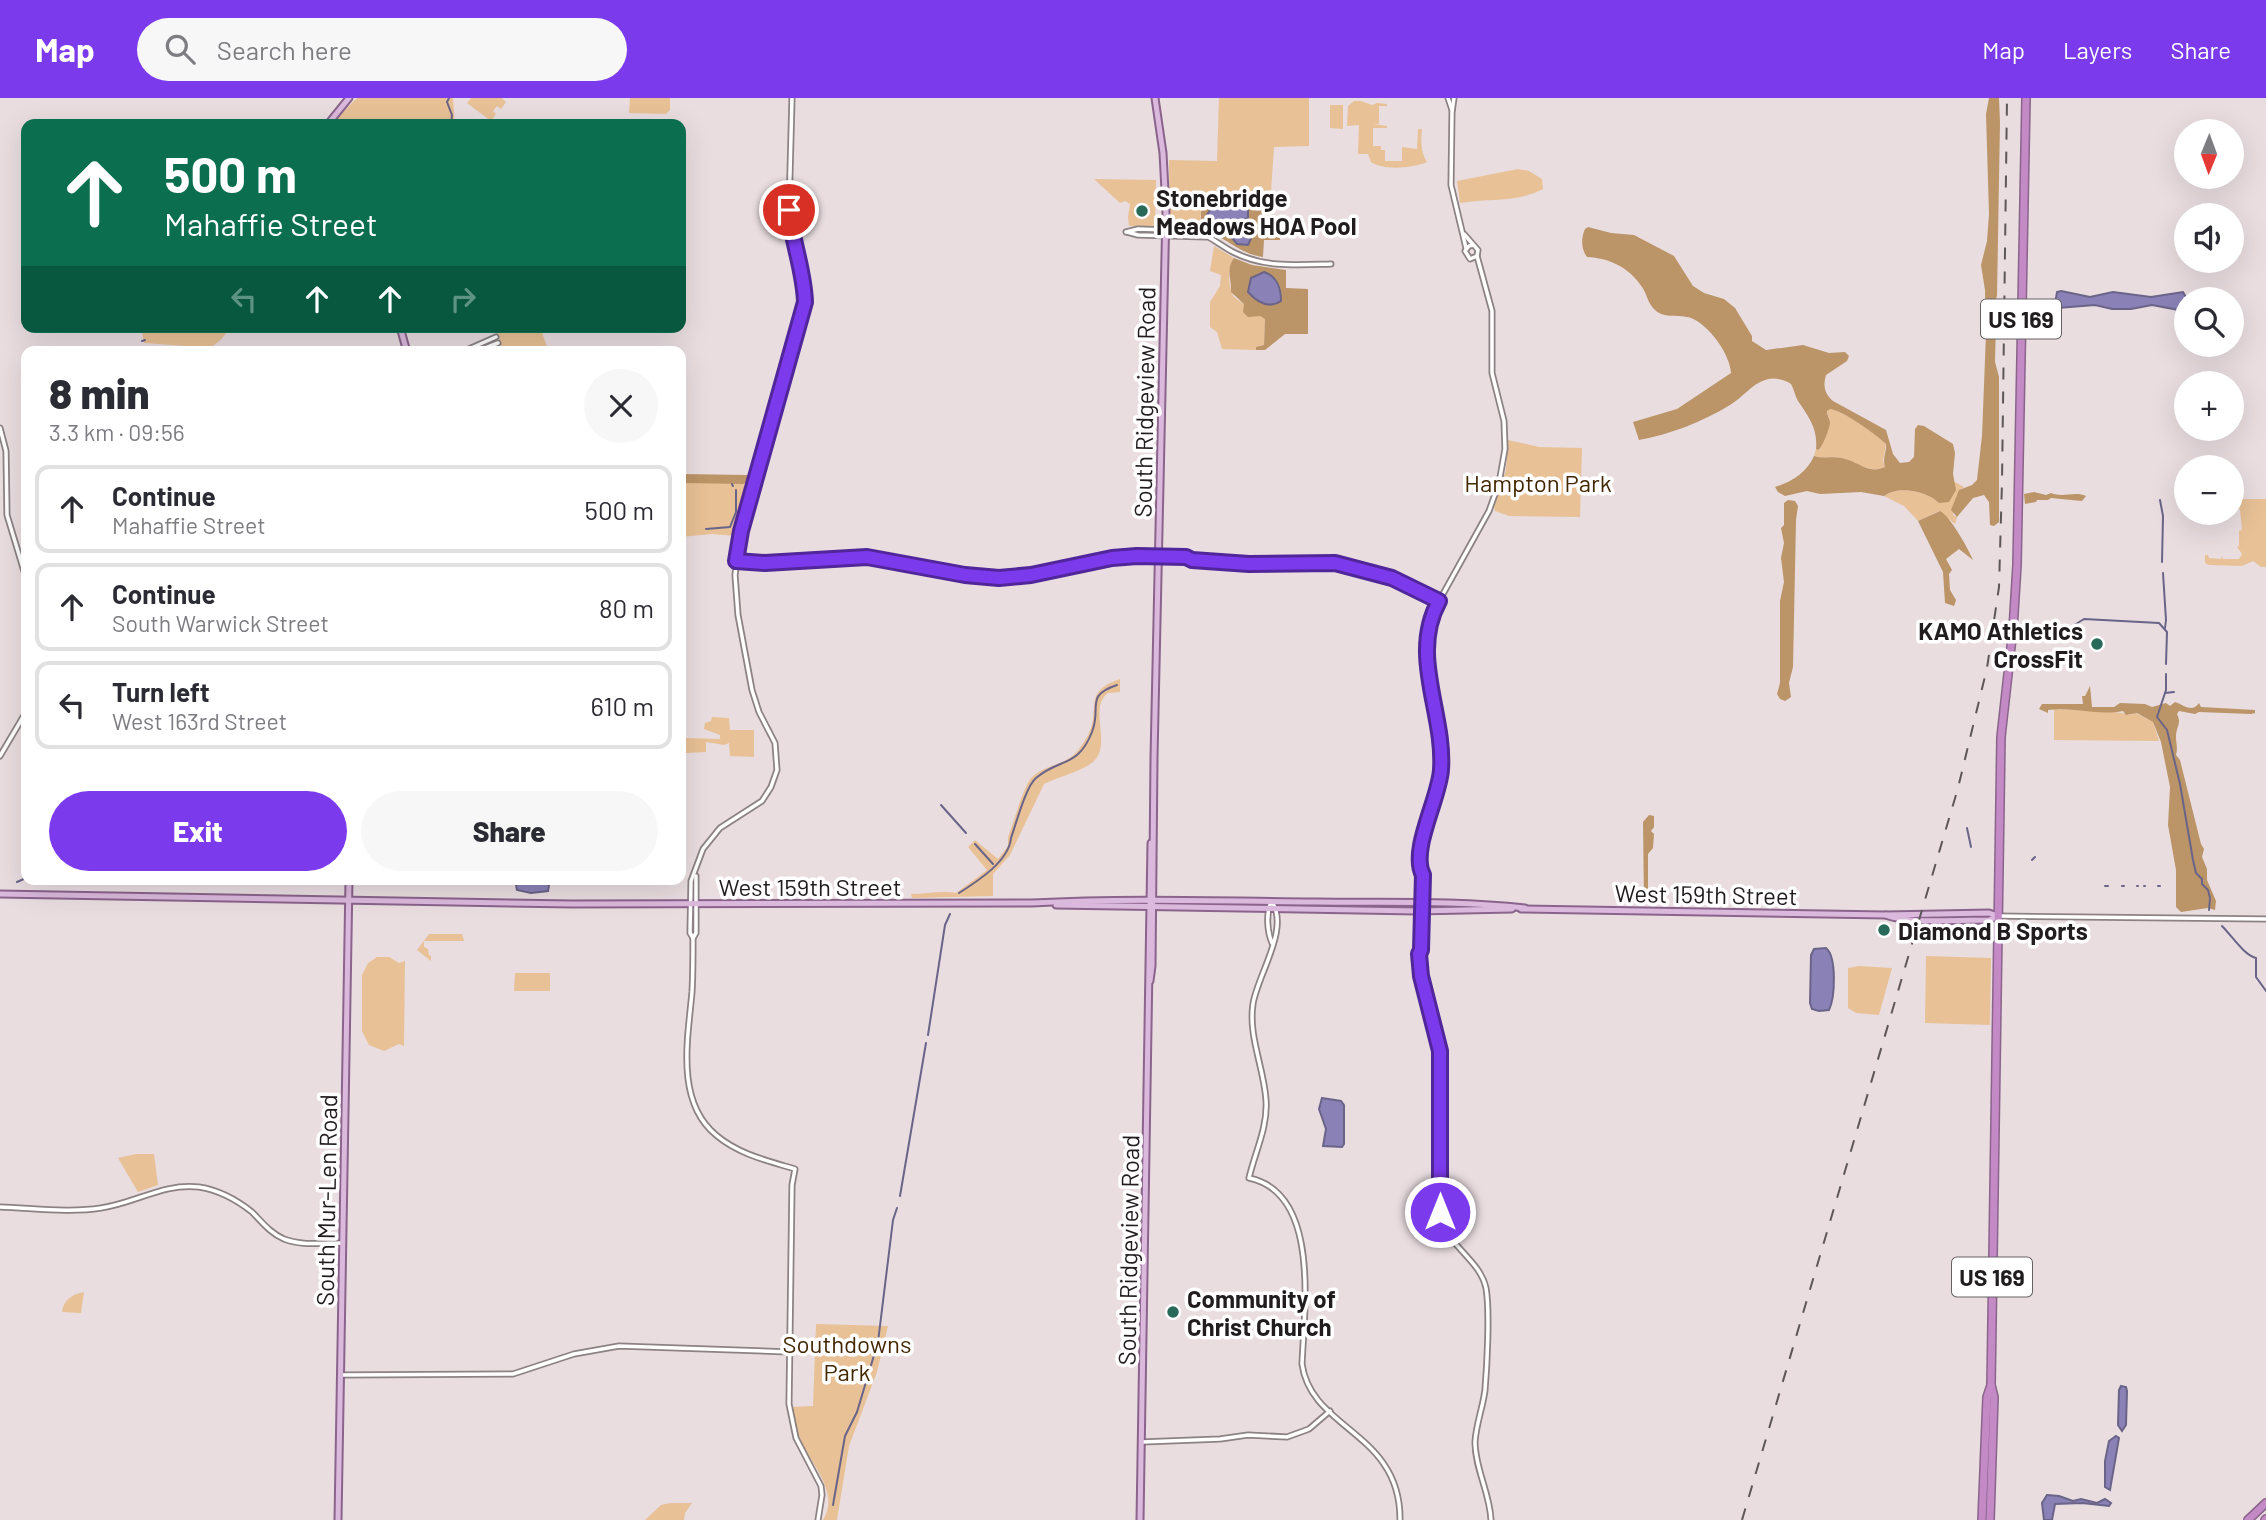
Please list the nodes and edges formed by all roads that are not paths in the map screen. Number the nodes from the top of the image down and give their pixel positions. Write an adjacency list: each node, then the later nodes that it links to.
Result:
1 (792, 98): 23 (street)
2 (1155, 98): 9 (main road, South Ridgeview Road)
3 (1448, 98): 7 (street)
4 (1454, 98): 7 (street)
5 (2026, 98): 35 (highway, US 169)
6 (349, 100): 8 (main road)
7 (1452, 110): 10 (street)
8 (332, 119)
9 (1165, 233): 9 (street); 15 (street); 22 (main road, South Ridgeview Road)
10 (1463, 233): 11 (street); 12 (street)
11 (1473, 245): 12 (street); 13 (street)
12 (1466, 248): 14 (street)
13 (1477, 256): 14 (street); 16 (street)
14 (1470, 259): 16 (street)
15 (1331, 264)
16 (1479, 271): 25 (street)
17 (496, 337): 19 (street)
18 (498, 343): 20 (street)
19 (476, 346)
20 (490, 346)
21 (0, 428): 24 (street)
22 (1158, 559): 23 (street); 25 (street); 32 (main road, South Ridgeview Road)
23 (736, 561): 31 (street)
24 (21, 562)
25 (1439, 601): 34 (street)
26 (21, 720): 27 (street)
27 (0, 756)
28 (349, 885): 30 (main road, South Mur-Len Road)
29 (0, 894): 30 (main road, West 159th Street)
30 (349, 900): 31 (main road, West 159th Street); 39 (main road, South Mur-Len Road)
31 (694, 903): 32 (main road, West 159th Street); 40 (street)
32 (1151, 904): 33 (main road, West 159th Street); 44 (main road, South Ridgeview Road)
33 (1272, 906): 34 (main road, West 159th Street); 37 (street); 37 (street)
34 (1419, 907): 35 (main road, West 159th Street); 50 (street)
35 (1998, 916): 36 (street, West 159th Street); 42 (highway, US 169)
36 (2266, 919)
37 (1272, 943): 43 (street)
38 (0, 1207): 39 (street)
39 (342, 1243): 41 (main road, South Mur-Len Road)
40 (789, 1352): 41 (street); 47 (street)
41 (340, 1375): 46 (main road, South Mur-Len Road)
42 (1991, 1385): 51 (highway, US 169); 52 (highway, US 169)
43 (1330, 1411): 44 (street); 49 (street)
44 (1142, 1442): 48 (main road, South Ridgeview Road)
45 (2266, 1503): 53 (highway)
46 (338, 1520)
47 (818, 1520)
48 (1140, 1520)
49 (1400, 1520)
50 (1491, 1520)
51 (1982, 1520)
52 (1990, 1520)
53 (2248, 1520)

